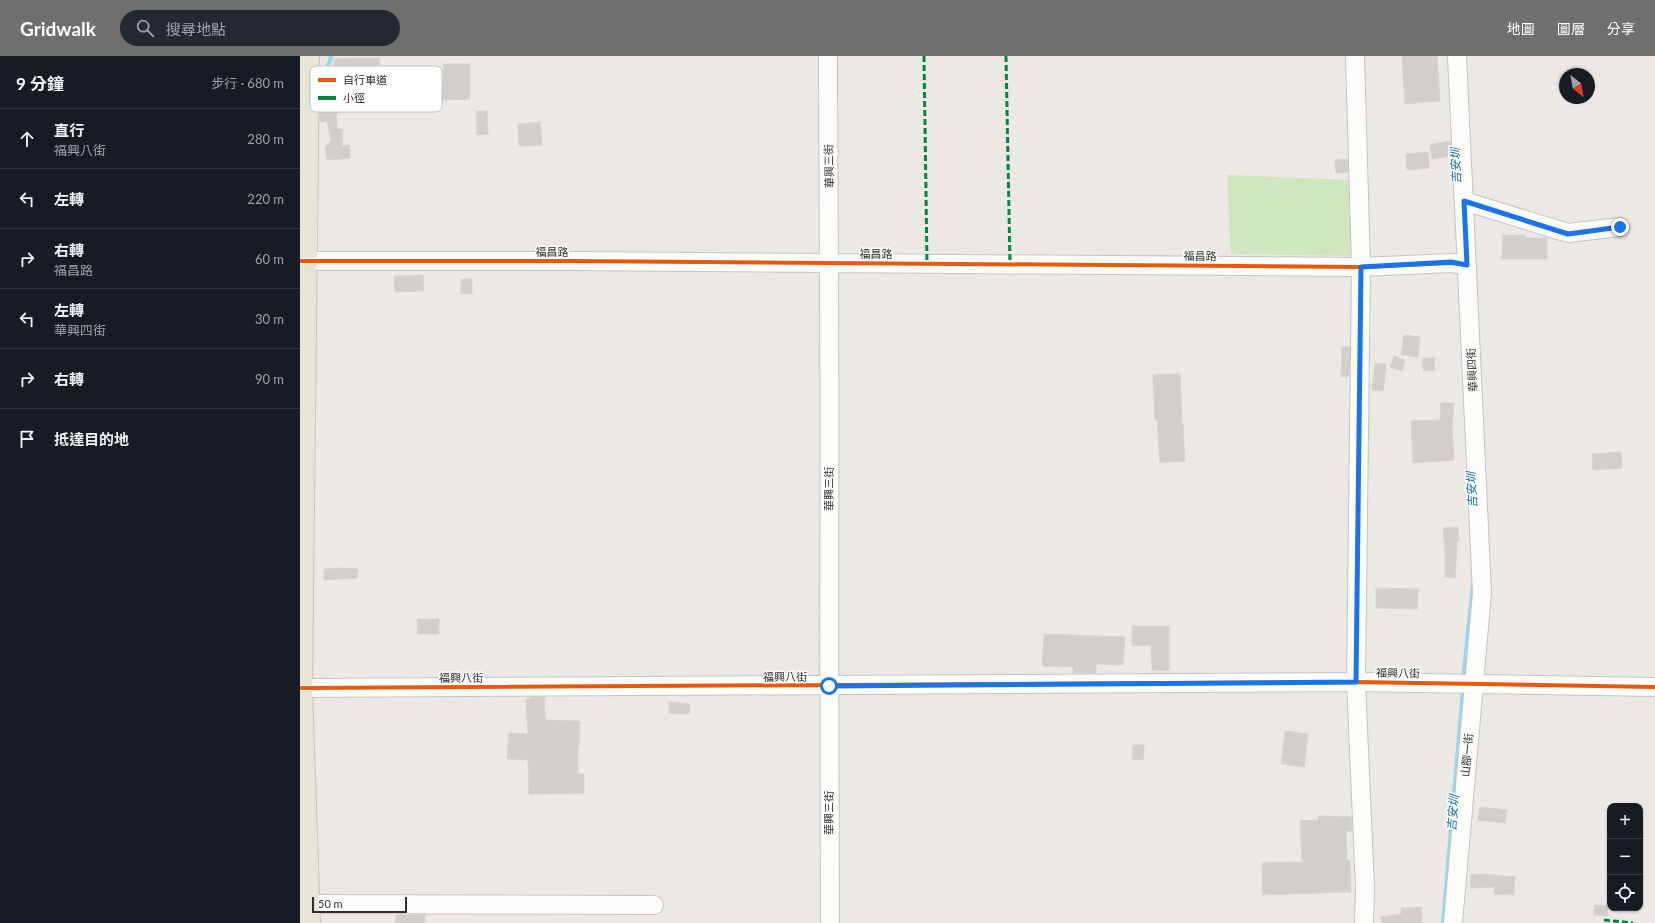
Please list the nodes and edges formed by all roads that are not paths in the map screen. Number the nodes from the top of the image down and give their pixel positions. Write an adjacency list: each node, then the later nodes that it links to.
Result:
1 (308, 56): 7 (main road)
2 (828, 56): 8 (street, 華興三街)
3 (1355, 56): 10 (street)
4 (1456, 56): 5 (street, 華興四街)
5 (1464, 201): 6 (street); 9 (street, 華興四街)
6 (1620, 227)
7 (304, 260): 8 (street, 福昌路); 15 (main road)
8 (830, 264): 10 (street, 福昌路); 13 (street, 華興三街)
9 (1460, 264): 10 (street, 福昌路); 12 (street, 華興四街)
10 (1361, 267): 11 (street)
11 (1356, 682): 12 (street, 福興八街); 13 (street, 福興八街); 19 (street)
12 (1466, 683): 14 (street, 福興八街); 20 (street, 山腳一街)
13 (829, 686): 15 (street, 福興八街); 18 (street, 華興三街)
14 (1655, 687)
15 (301, 688): 17 (main road)
16 (654, 905): 17 (street)
17 (306, 911)
18 (830, 923)
19 (1364, 923)
20 (1453, 923)

